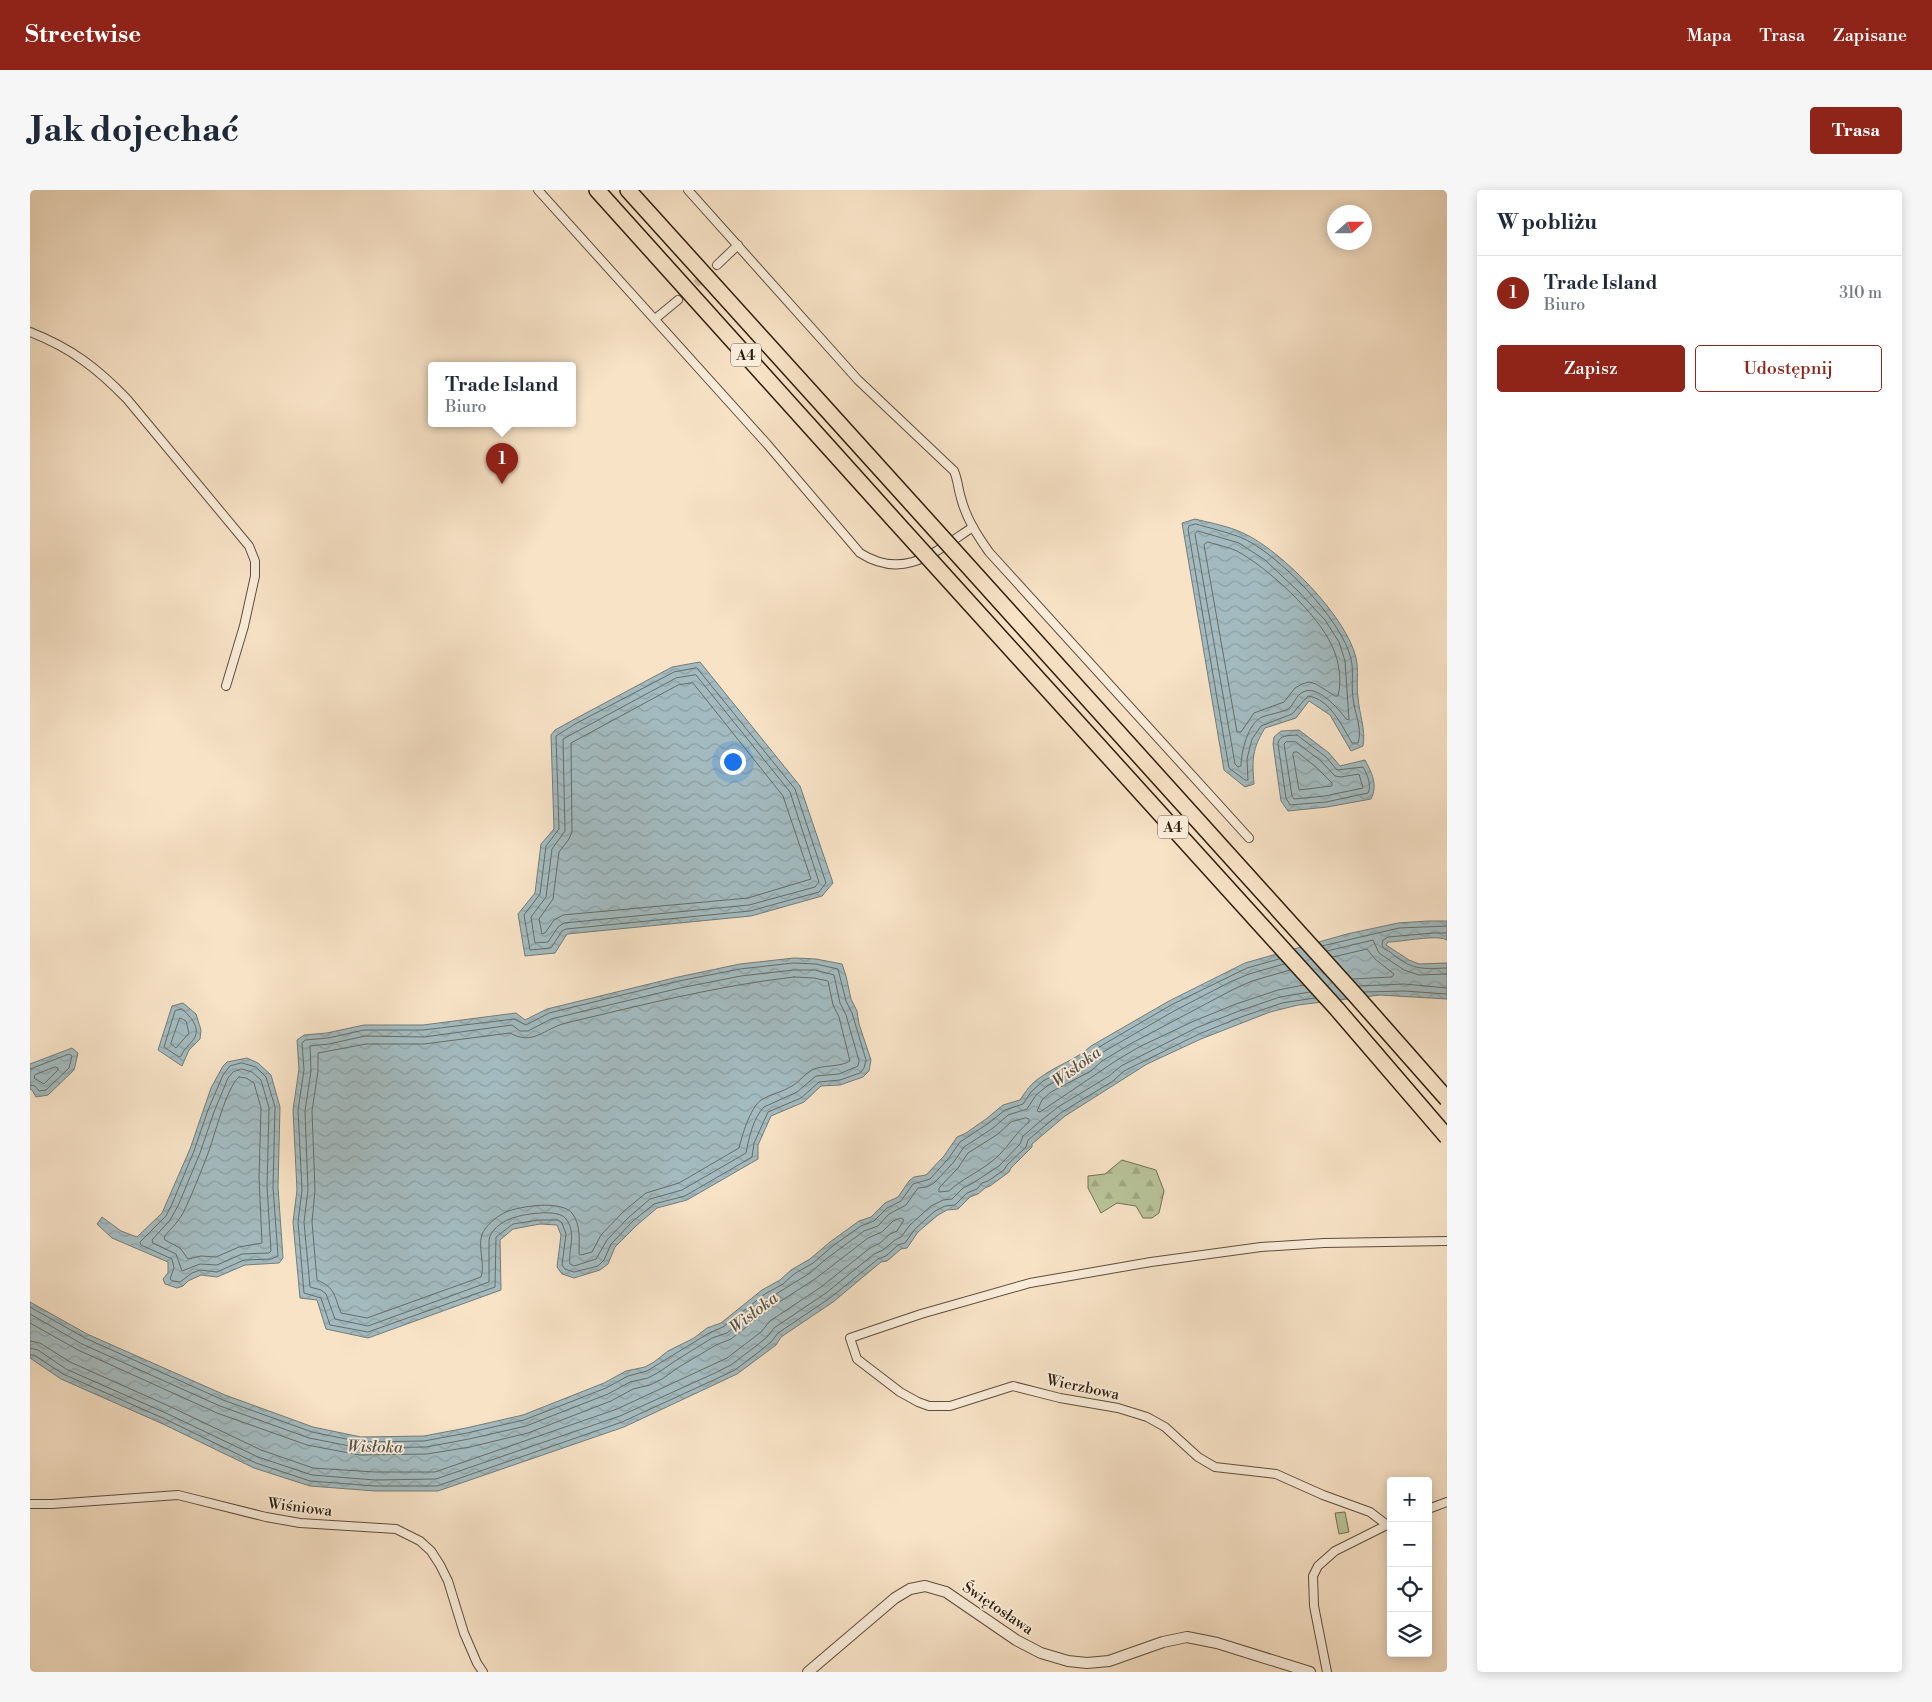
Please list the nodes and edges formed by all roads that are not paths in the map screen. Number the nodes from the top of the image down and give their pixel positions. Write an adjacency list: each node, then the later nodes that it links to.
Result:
1 (538, 190): 8 (street)
2 (597, 190): 14 (highway, A4, bridge)
3 (628, 190): 13 (highway, A4, bridge)
4 (688, 190): 5 (street)
5 (738, 246): 6 (street); 10 (street)
6 (716, 265)
7 (678, 300): 8 (street)
8 (655, 319): 10 (street)
9 (30, 332): 11 (street)
10 (973, 528): 12 (street)
11 (226, 686)
12 (1249, 838)
13 (1447, 1099)
14 (1447, 1137)
15 (1447, 1241): 19 (street, Wierzbowa)
16 (1447, 1502): 18 (street)
17 (30, 1504): 21 (street, Wiśniowa)
18 (1432, 1508)
19 (1387, 1523)
20 (1387, 1525): 24 (street)
21 (484, 1672)
22 (808, 1672): 23 (street, Świętosława)
23 (1310, 1672)
24 (1327, 1672)

